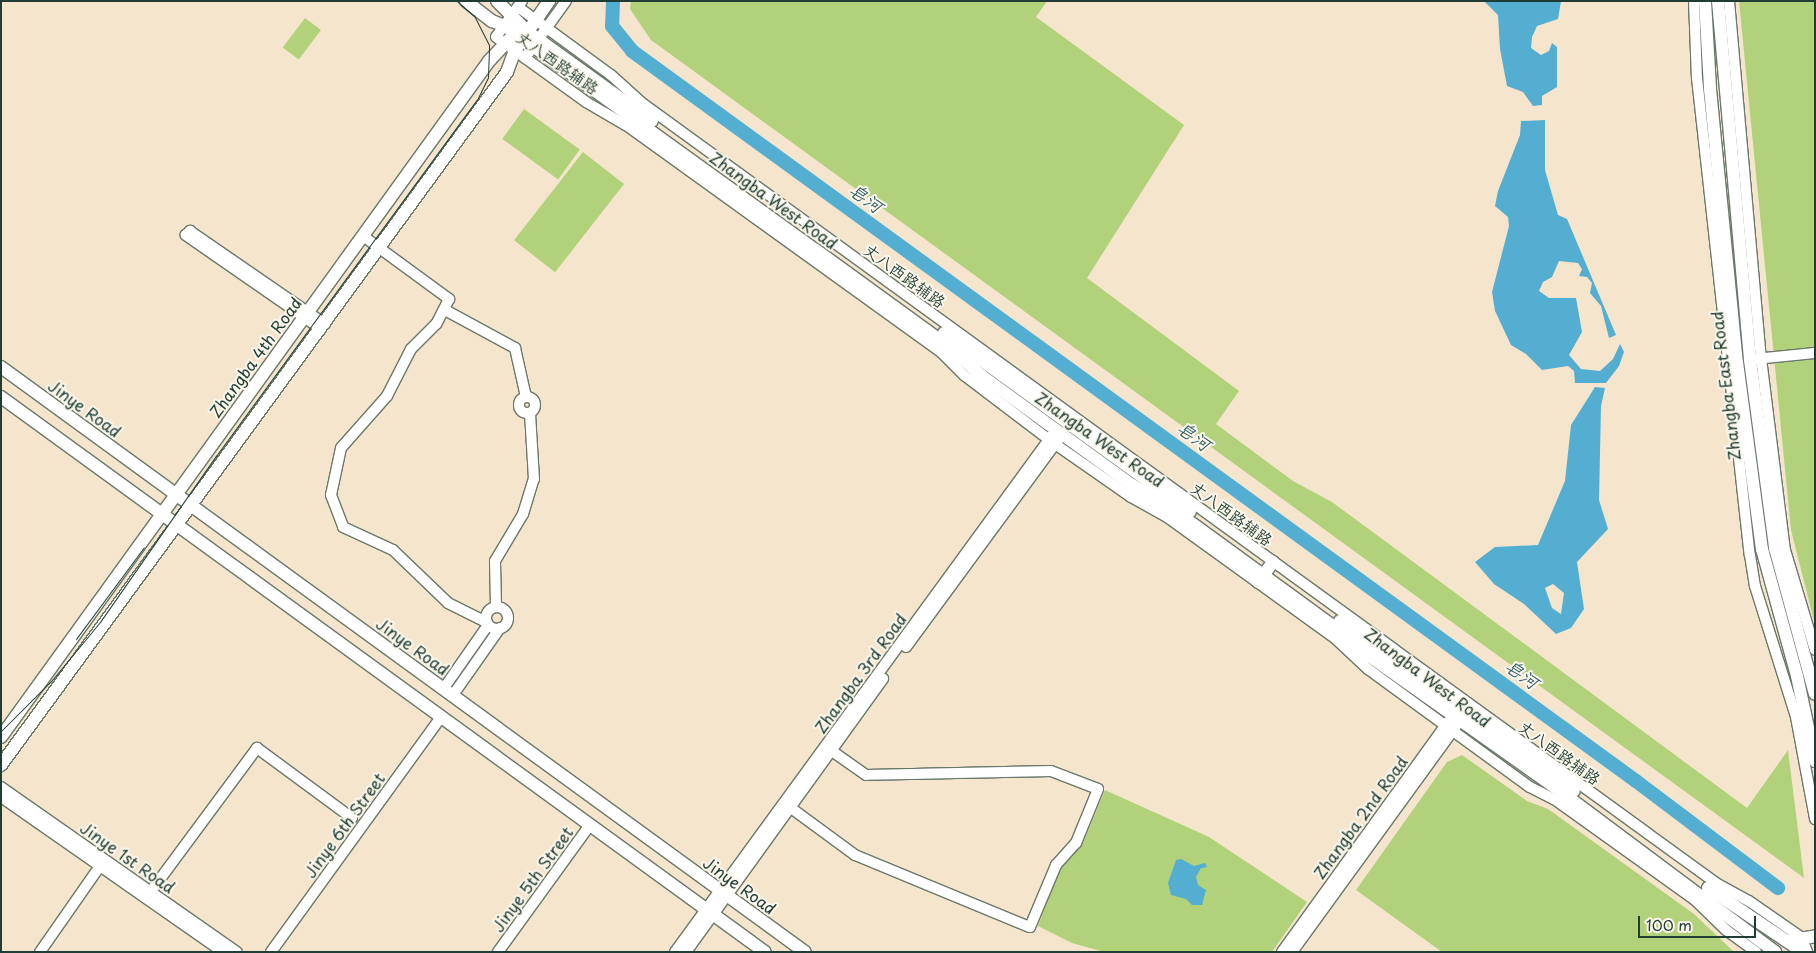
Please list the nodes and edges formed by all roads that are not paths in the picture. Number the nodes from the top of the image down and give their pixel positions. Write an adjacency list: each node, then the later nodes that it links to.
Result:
1 (466, 1): 10 (main road, Zhangba West Road)
2 (497, 1): 10 (main road, Zhangba West Road)
3 (539, 1): 11 (main road, Zhangba 4th Road)
4 (548, 1): 11 (main road, Zhangba 4th Road)
5 (566, 1): 12 (street)
6 (1694, 1): 48 (street)
7 (1705, 1): 22 (main road, Zhangba East Road)
8 (1718, 1): 22 (main road, Zhangba East Road)
9 (1729, 1): 22 (street, Zhangba East Road)
10 (514, 13): 11 (main road, Zhangba West Road); 14 (street, 丈八西路辅路)
11 (525, 27): 12 (street, 丈八西路辅路); 13 (main road, Zhangba West Road); 14 (main road, Zhangba 4th Road)
12 (547, 28): 13 (street); 25 (street, 丈八西路辅路)
13 (536, 43): 15 (street); 25 (main road, Zhangba West Road)
14 (511, 47): 15 (street, 丈八西路辅路); 16 (main road, Zhangba 4th Road); 17 (main road, Zhangba 4th Road)
15 (525, 58): 25 (street, 丈八西路辅路)
16 (363, 236): 17 (street); 19 (main road, Zhangba 4th Road)
17 (379, 248): 18 (street); 20 (main road, Zhangba 4th Road)
18 (445, 310): 31 (street); 32 (street)
19 (307, 313): 19 (street); 20 (street); 26 (main road, Zhangba 4th Road)
20 (323, 326): 27 (main road, Zhangba 4th Road)
21 (1815, 353): 22 (street)
22 (1749, 360): 34 (street, Zhangba East Road); 36 (main road, Zhangba East Road); 39 (main road, Zhangba East Road)
23 (1, 367): 26 (main road, Jinye Road)
24 (1, 397): 28 (main road)
25 (1060, 429): 30 (main road, Zhangba West Road); 30 (street, 丈八西路辅路); 41 (street, Zhangba 3rd Road); 51 (street, Zhangba 3rd Road)
26 (176, 494): 27 (main road, Jinye Road); 28 (main road, Zhangba 4th Road)
27 (193, 506): 29 (main road, Zhangba 4th Road); 35 (main road, Jinye Road)
28 (162, 514): 29 (main road); 40 (main road, Zhangba 4th Road)
29 (178, 526): 38 (main road); 43 (main road)
30 (1266, 572): 37 (main road, Zhangba West Road); 37 (street, 丈八西路辅路)
31 (496, 606): 32 (street); 33 (street)
32 (487, 623): 33 (street); 35 (street)
33 (500, 628): 35 (street)
34 (1815, 650)
35 (448, 691): 51 (main road, Jinye Road)
36 (1815, 694)
37 (1458, 715): 54 (street, 丈八西路辅路); 55 (main road); 65 (street, Zhangba 2nd Road); 66 (street, Zhangba 2nd Road); 67 (street, 丈八西路辅路); 68 (main road, Zhangba West Road)
38 (442, 716): 49 (main road); 59 (street, Jinye 6th Street)
39 (1812, 725): 42 (main road, Zhangba East Road)
40 (1, 737)
41 (832, 750): 46 (street, Zhangba 3rd Road); 46 (street)
42 (1815, 761)
43 (1, 765)
44 (1, 787): 52 (street, Jinye 1st Road)
45 (1, 796): 50 (street, Jinye 1st Road)
46 (791, 808): 51 (street, Zhangba 3rd Road)
47 (352, 818): 52 (street)
48 (1815, 818)
49 (590, 825): 53 (main road); 60 (street, Jinye 5th Street)
50 (100, 866): 52 (street, Jinye 1st Road); 56 (street)
51 (724, 893): 53 (street); 64 (main road, Jinye Road)
52 (149, 895): 57 (street, Jinye 1st Road); 58 (street, Jinye 1st Road)
53 (710, 912): 61 (street); 62 (street); 63 (main road)
54 (1808, 937): 55 (main road); 70 (street)
55 (1788, 941): 69 (main road)
56 (40, 952)
57 (223, 952)
58 (237, 952)
59 (271, 952)
60 (498, 952)
61 (675, 952)
62 (686, 952)
63 (766, 952)
64 (805, 952)
65 (1282, 952)
66 (1292, 952)
67 (1756, 952)
68 (1775, 952)
69 (1802, 952)
70 (1807, 952)

